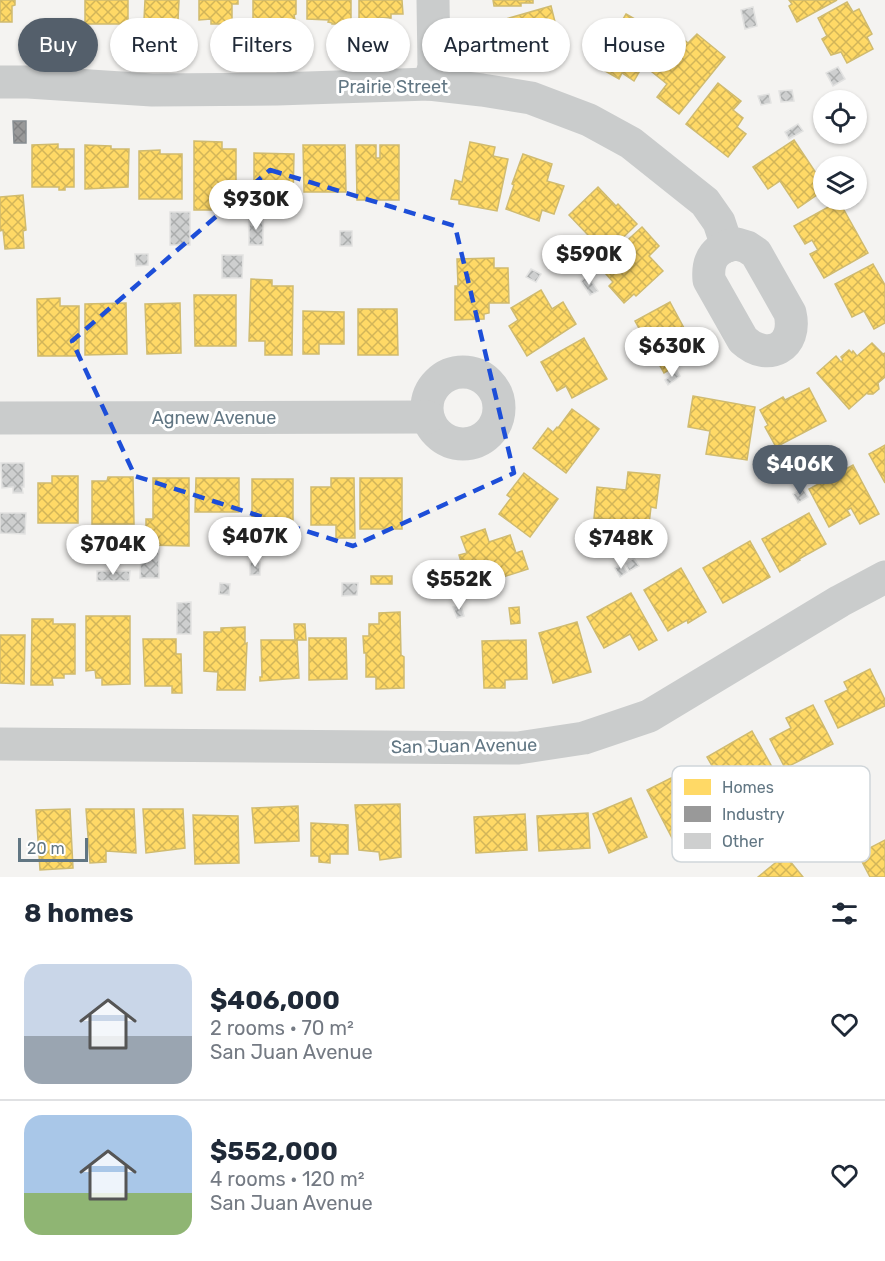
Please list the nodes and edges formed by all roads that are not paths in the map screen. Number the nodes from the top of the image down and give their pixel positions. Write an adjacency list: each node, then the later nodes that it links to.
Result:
1 (434, 0): 3 (street)
2 (0, 82): 3 (street, Prairie Street)
3 (429, 84): 4 (street, Prairie Street)
4 (727, 246)
5 (428, 417): 6 (street, Agnew Avenue)
6 (0, 418)
7 (885, 577): 8 (street, San Juan Avenue)
8 (0, 744)

